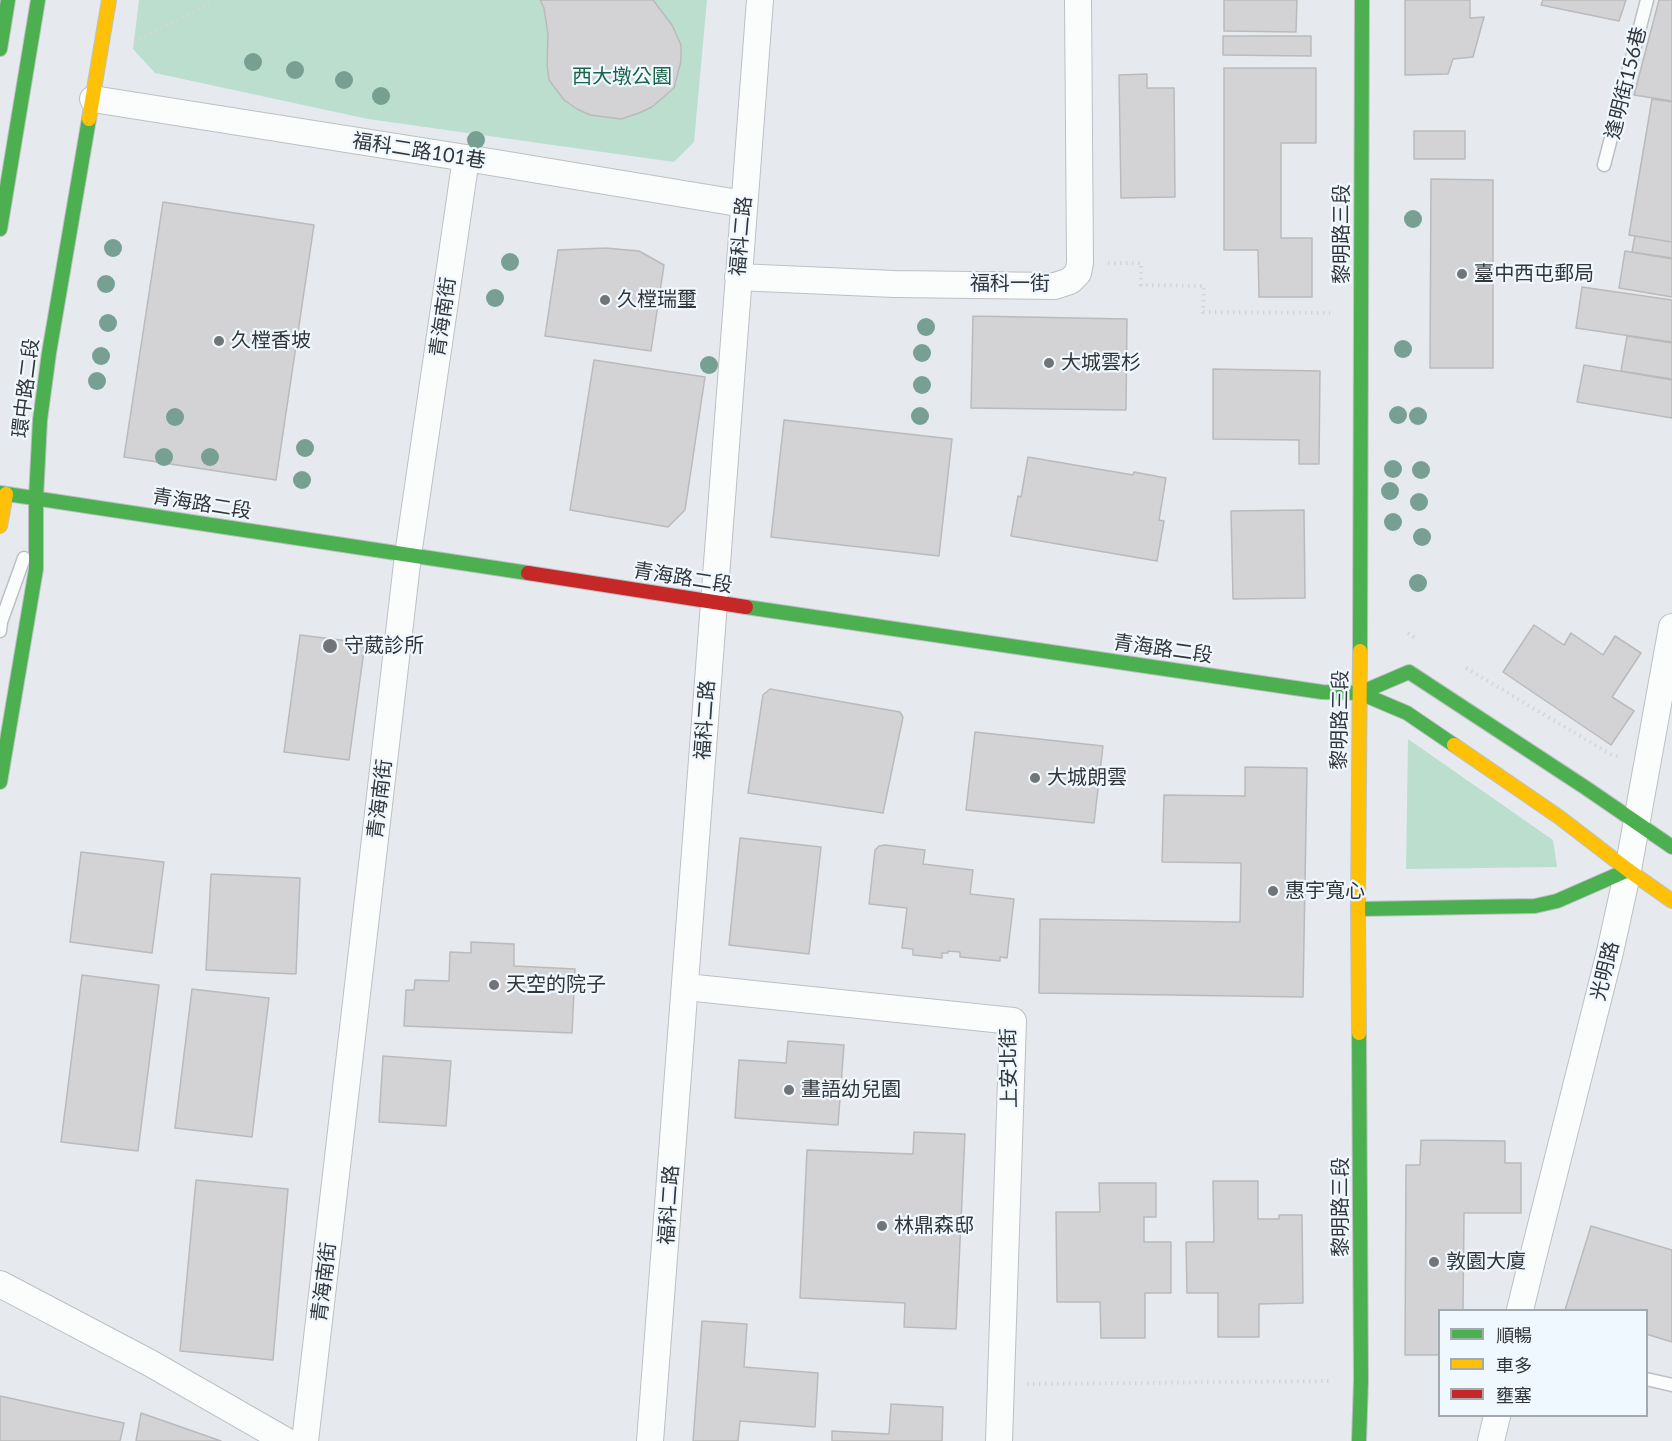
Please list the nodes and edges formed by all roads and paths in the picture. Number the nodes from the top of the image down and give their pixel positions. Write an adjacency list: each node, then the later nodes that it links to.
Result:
1 (8, 0): 10 (main road)
2 (38, 0): 15 (main road)
3 (109, 0): 11 (main road, 環中路二段)
4 (213, 0): 9 (path)
5 (760, 0): 14 (street, 福科二路)
6 (1078, 0): 16 (street)
7 (1362, 0): 18 (main road, 黎明路三段)
8 (1647, 0): 13 (lane, 逢明街156巷)
9 (131, 44)
10 (0, 49)
11 (93, 99): 12 (street, 福科二路101巷); 19 (main road, 環中路二段)
12 (465, 158): 14 (street, 福科二路101巷); 25 (street, 青海南街)
13 (1604, 165)
14 (744, 204): 17 (street, 福科二路)
15 (0, 229)
16 (1080, 263): 17 (street, 福科一街); 18 (path)
17 (738, 277): 26 (street, 福科二路)
18 (1361, 314): 32 (main road, 黎明路三段)
19 (40, 420): 20 (main road); 22 (main road, 環中路二段)
20 (25, 452)
21 (6, 490): 22 (main road, 青海路二段); 24 (main road)
22 (36, 498): 23 (main road, 環中路二段); 25 (main road, 青海路二段)
23 (36, 524): 28 (lane); 34 (main road, 環中路二段)
24 (0, 526)
25 (408, 555): 26 (main road, 青海路二段); 49 (street, 青海南街)
26 (713, 603): 32 (main road, 青海路二段); 40 (street, 福科二路)
27 (1672, 627): 35 (street, 光明路)
28 (0, 631)
29 (1407, 633): 30 (path)
30 (1428, 646)
31 (1459, 664): 33 (path)
32 (1360, 693): 35 (main road, 青海路二段); 37 (main road, 青海路二段); 39 (main road, 黎明路三段)
33 (1623, 757)
34 (0, 782)
35 (1638, 823): 36 (main road, 青海路二段); 37 (street, 光明路)
36 (1672, 847)
37 (1628, 870): 38 (main road, 青海路二段); 39 (main road); 42 (street, 光明路)
38 (1672, 901)
39 (1358, 909): 43 (main road, 黎明路三段)
40 (686, 987): 45 (street, 上安北街); 50 (street, 福科二路)
41 (0, 1284): 48 (street)
42 (1521, 1309)
43 (1361, 1380): 45 (path); 52 (main road, 黎明路三段)
44 (1648, 1380): 46 (lane)
45 (1002, 1384): 51 (street, 上安北街)
46 (1672, 1385)
47 (1497, 1417): 53 (street)
48 (286, 1441)
49 (305, 1441)
50 (650, 1441)
51 (999, 1441)
52 (1359, 1441)
53 (1491, 1441)

